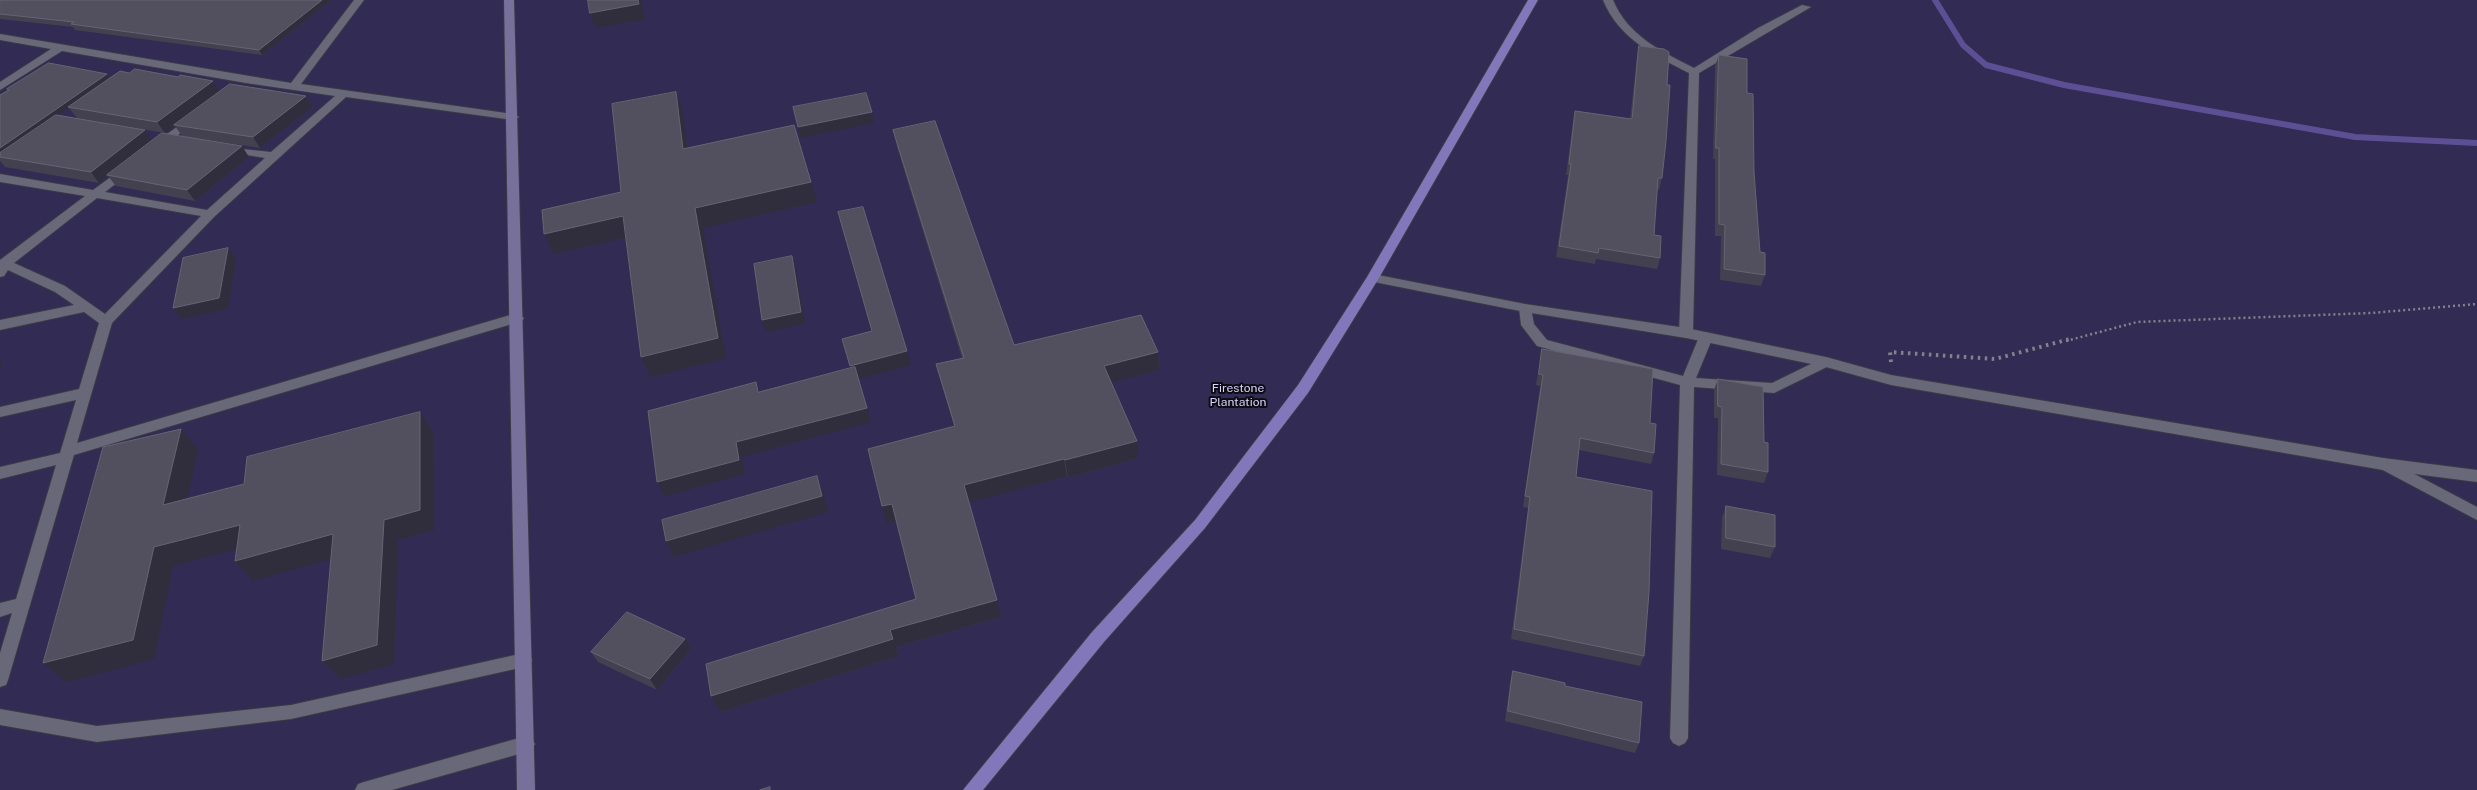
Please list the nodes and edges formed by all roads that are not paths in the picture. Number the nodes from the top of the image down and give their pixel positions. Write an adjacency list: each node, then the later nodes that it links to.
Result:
1 (359, 0): 12 (street)
2 (509, 0): 17 (main road)
3 (1533, 0): 29 (main road)
4 (1608, 0): 10 (street)
5 (1806, 7): 10 (street)
6 (0, 37): 7 (street)
7 (61, 48): 8 (street); 13 (street)
8 (147, 61): 9 (street); 11 (street)
9 (132, 72)
10 (1694, 72): 35 (street)
11 (246, 80): 12 (street); 14 (street)
12 (295, 85): 15 (street)
13 (0, 87)
14 (230, 92)
15 (344, 94): 17 (street); 23 (street)
16 (198, 115): 19 (street)
17 (513, 117): 32 (main road)
18 (148, 135): 19 (street)
19 (166, 138): 20 (street); 22 (street)
20 (186, 142)
21 (214, 146): 23 (street)
22 (151, 151)
23 (272, 156): 27 (street)
24 (135, 163): 26 (street)
25 (0, 178): 26 (street)
26 (96, 193): 27 (street); 28 (street)
27 (210, 214): 33 (street)
28 (2, 267): 30 (street)
29 (1373, 278): 31 (street); 55 (main road)
30 (85, 307): 33 (street); 34 (street)
31 (1525, 308): 35 (street); 38 (street)
32 (517, 318): 41 (street); 48 (main road)
33 (106, 321): 39 (street)
34 (0, 325)
35 (1686, 333): 36 (street)
36 (1706, 337): 37 (street); 38 (street)
37 (1826, 362): 38 (street); 42 (street)
38 (1688, 382): 51 (street)
39 (85, 393): 40 (street); 41 (street)
40 (0, 412)
41 (67, 454): 43 (street); 46 (street)
42 (2383, 464): 44 (street); 45 (street)
43 (0, 473)
44 (2477, 476)
45 (2477, 514)
46 (22, 604): 47 (street); 49 (street)
47 (0, 610)
48 (524, 660): 50 (street); 52 (main road)
49 (0, 680)
50 (0, 717)
51 (1679, 738)
52 (526, 744): 53 (street); 54 (main road)
53 (364, 790)
54 (526, 790)
55 (972, 790)

